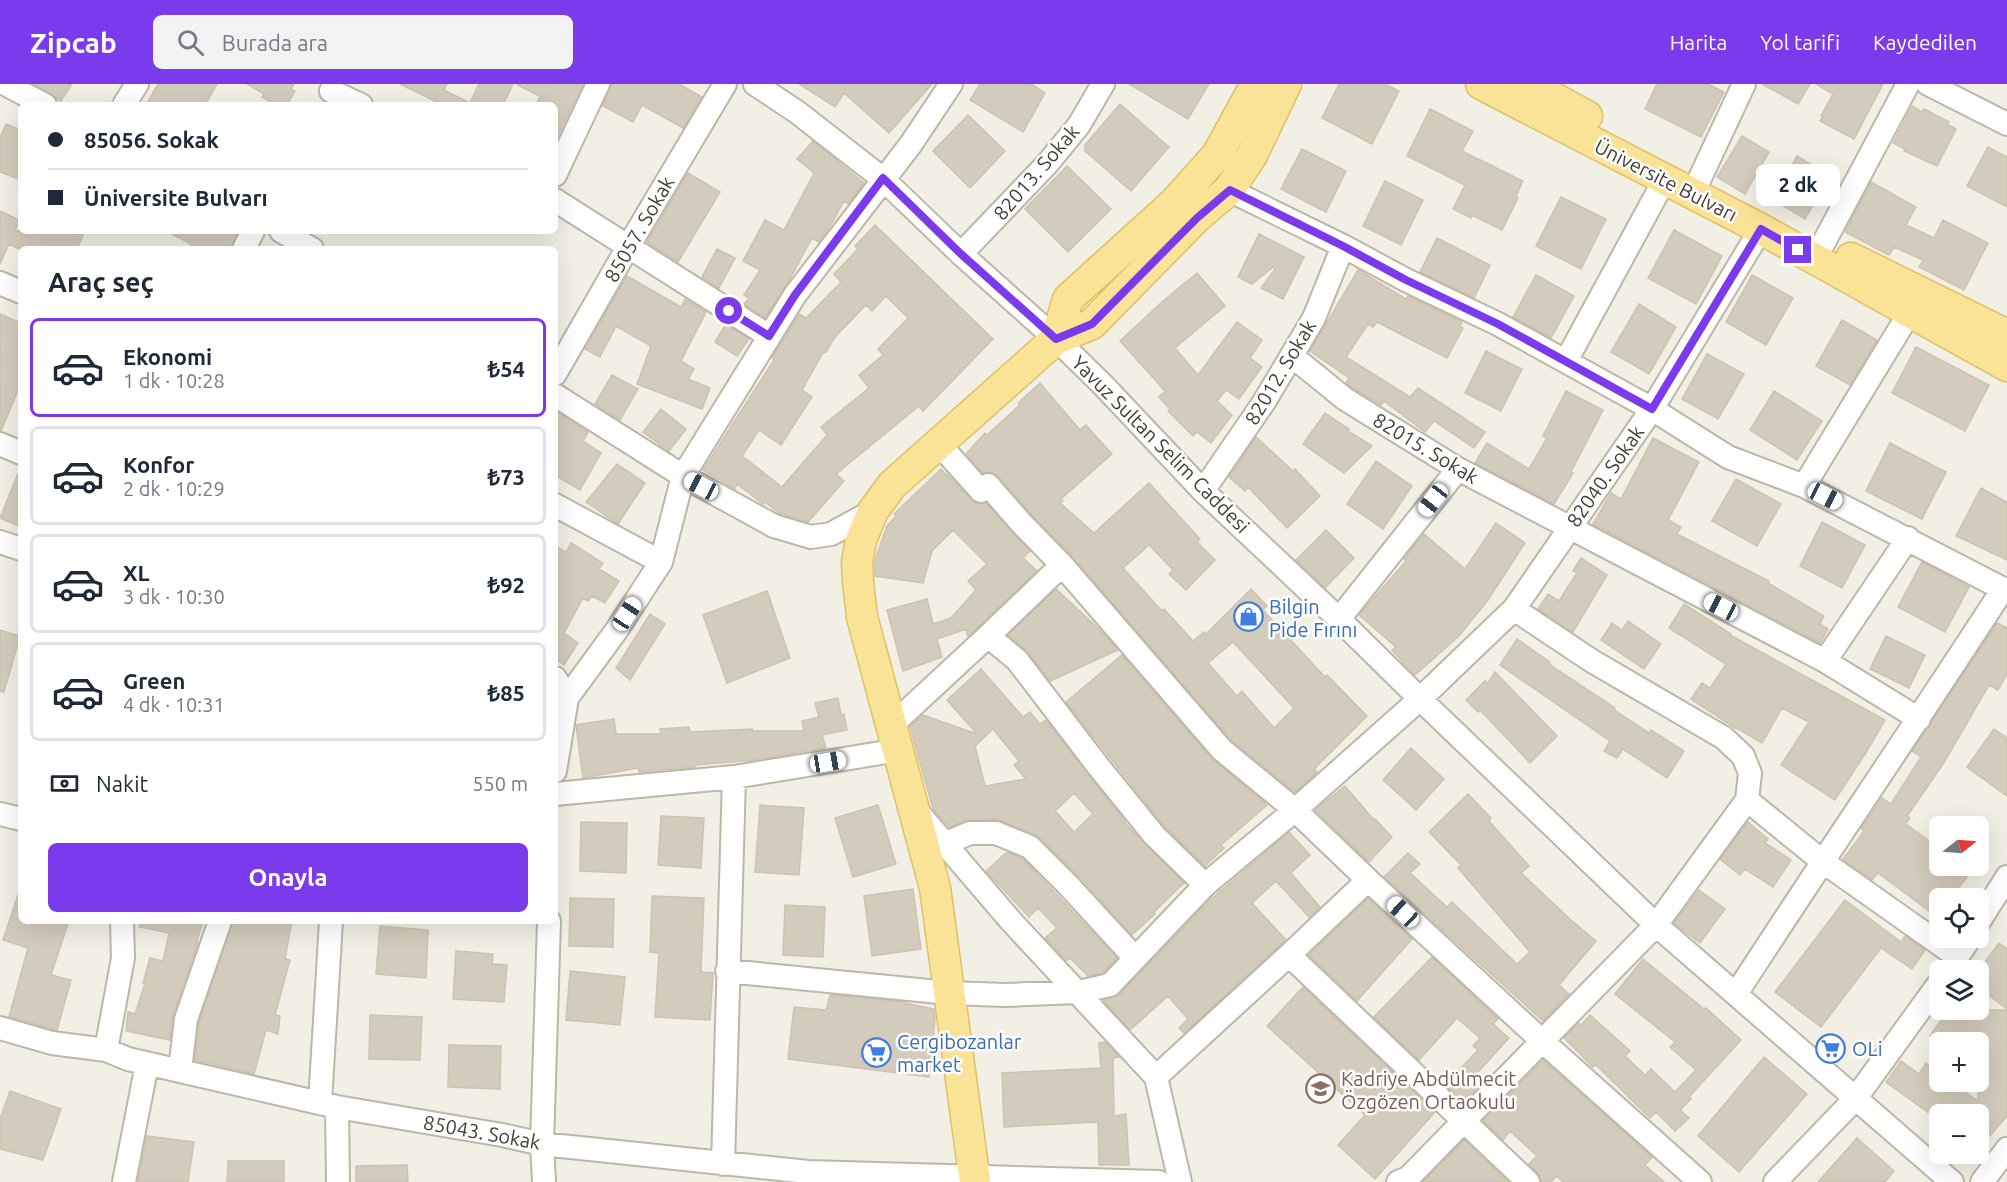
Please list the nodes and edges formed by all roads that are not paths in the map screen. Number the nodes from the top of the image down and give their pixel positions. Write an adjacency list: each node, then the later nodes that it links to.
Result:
1 (137, 84): 17 (street)
2 (598, 84): 20 (street)
3 (725, 84): 31 (street, 85057. Sokak)
4 (755, 84): 21 (street, Yavuz Sultan Selim Caddesi)
5 (951, 84): 21 (street)
6 (1103, 84): 32 (street, 82013. Sokak)
7 (1256, 84): 38 (main road)
8 (1286, 84): 24 (main road)
9 (1481, 84): 23 (main road, Üniversite Bulvarı)
10 (1528, 84): 22 (main road, Üniversite Bulvarı)
11 (1744, 84): 22 (street)
12 (1908, 84): 28 (street)
13 (1928, 84): 19 (street)
14 (17, 87): 16 (street)
15 (329, 93): 18 (street)
16 (40, 102)
17 (126, 102)
18 (352, 102)
19 (2007, 124)
20 (558, 169)
21 (883, 178): 32 (street, Yavuz Sultan Selim Caddesi); 37 (street)
22 (1700, 178): 28 (main road, Üniversite Bulvarı)
23 (1665, 179): 26 (main road, Üniversite Bulvarı); 40 (street)
24 (1230, 190): 30 (street); 38 (main road)
25 (558, 202): 31 (street)
26 (1761, 229): 35 (main road, Üniversite Bulvarı); 44 (street, 82040. Sokak)
27 (286, 234): 29 (street)
28 (1823, 244): 36 (main road, Üniversite Bulvarı)
29 (307, 246)
30 (1343, 246): 39 (street, 82012. Sokak); 40 (street)
31 (628, 247): 37 (street); 42 (street, 85057. Sokak)
32 (961, 254): 38 (street, Yavuz Sultan Selim Caddesi)
33 (0, 283): 34 (street)
34 (18, 291)
35 (1910, 312): 41 (main road, Üniversite Bulvarı); 48 (street)
36 (2007, 335)
37 (769, 336): 47 (street)
38 (1056, 339): 45 (main road); 49 (street, Yavuz Sultan Selim Caddesi)
39 (1292, 356): 46 (street, 82015. Sokak); 49 (street, 82012. Sokak)
40 (1566, 361): 44 (street)
41 (2007, 366)
42 (558, 369)
43 (558, 397): 47 (street)
44 (1652, 409): 48 (street); 52 (street, 82040. Sokak)
45 (939, 444): 51 (main road); 57 (street)
46 (1458, 469): 52 (street, 82015. Sokak); 60 (street)
47 (683, 476): 51 (street); 56 (street)
48 (1804, 486): 53 (street)
49 (1203, 491): 60 (street, Yavuz Sultan Selim Caddesi)
50 (558, 507): 56 (street)
51 (873, 511): 67 (main road)
52 (1569, 527): 59 (street, 82040. Sokak); 62 (street, 82015. Sokak)
53 (1908, 538): 58 (street); 62 (street)
54 (0, 542): 55 (street)
55 (18, 548)
56 (661, 562): 64 (street)
57 (1062, 565): 61 (street); 73 (street)
58 (2005, 590): 66 (street)
59 (1514, 609): 65 (street, 82040. Sokak); 71 (street)
60 (1339, 619): 65 (street, Yavuz Sultan Selim Caddesi)
61 (988, 636): 67 (street); 80 (street)
62 (1825, 661): 66 (street, 82015. Sokak)
63 (558, 683): 64 (street)
64 (567, 698): 68 (street)
65 (1420, 699): 73 (street, 82040. Sokak); 86 (street, Yavuz Sultan Selim Caddesi)
66 (1918, 719): 77 (street)
67 (895, 738): 69 (street); 72 (main road)
68 (558, 753)
69 (734, 777): 70 (street); 90 (street)
70 (558, 794)
71 (1747, 800): 77 (street); 86 (street)
72 (914, 808): 76 (street); 92 (main road)
73 (1295, 810): 79 (street); 80 (street, 82040. Sokak)
74 (0, 814): 75 (street)
75 (18, 818)
76 (944, 844): 89 (street); 91 (street)
77 (1822, 861): 88 (street); 93 (street)
78 (2007, 877): 81 (street)
79 (1368, 880): 87 (street); 96 (street)
80 (1205, 885): 89 (street, 82040. Sokak)
81 (1989, 906)
82 (122, 924): 97 (street)
83 (219, 924): 99 (street)
84 (332, 924): 102 (street)
85 (549, 924): 104 (street)
86 (1656, 925): 93 (street, Yavuz Sultan Selim Caddesi); 96 (street)
87 (1289, 955): 100 (street); 103 (street)
88 (1958, 955)
89 (1135, 958): 91 (street, 82040. Sokak)
90 (727, 971): 92 (street, 82040. Sokak); 106 (street)
91 (1078, 992): 92 (street, 82040. Sokak); 100 (street)
92 (949, 993): 108 (main road)
93 (1736, 994): 101 (street, Yavuz Sultan Selim Caddesi)
94 (1929, 997): 101 (street)
95 (0, 1028): 97 (street, 85043. Sokak)
96 (1541, 1040): 103 (street); 116 (street)
97 (106, 1050): 98 (street, 85043. Sokak)
98 (147, 1064): 99 (street, 85043. Sokak); 110 (street)
99 (180, 1071): 102 (street, 85043. Sokak)
100 (1156, 1077): 114 (street)
101 (1855, 1099): 117 (street); 118 (street, Yavuz Sultan Selim Caddesi)
102 (329, 1105): 104 (street, 85043. Sokak); 111 (street)
103 (1463, 1119): 109 (street); 115 (street)
104 (542, 1144): 106 (street, 85043. Sokak); 112 (street)
105 (2007, 1149): 119 (street)
106 (723, 1164): 107 (street, 85043. Sokak)
107 (808, 1177): 108 (street, 85043. Sokak)
108 (974, 1180): 113 (street, 85043. Sokak)
109 (1406, 1181)
110 (124, 1182)
111 (339, 1182)
112 (544, 1182)
113 (1159, 1182)
114 (1180, 1182)
115 (1528, 1182)
116 (1700, 1182)
117 (1775, 1182)
118 (1952, 1182)
119 (1982, 1182)

